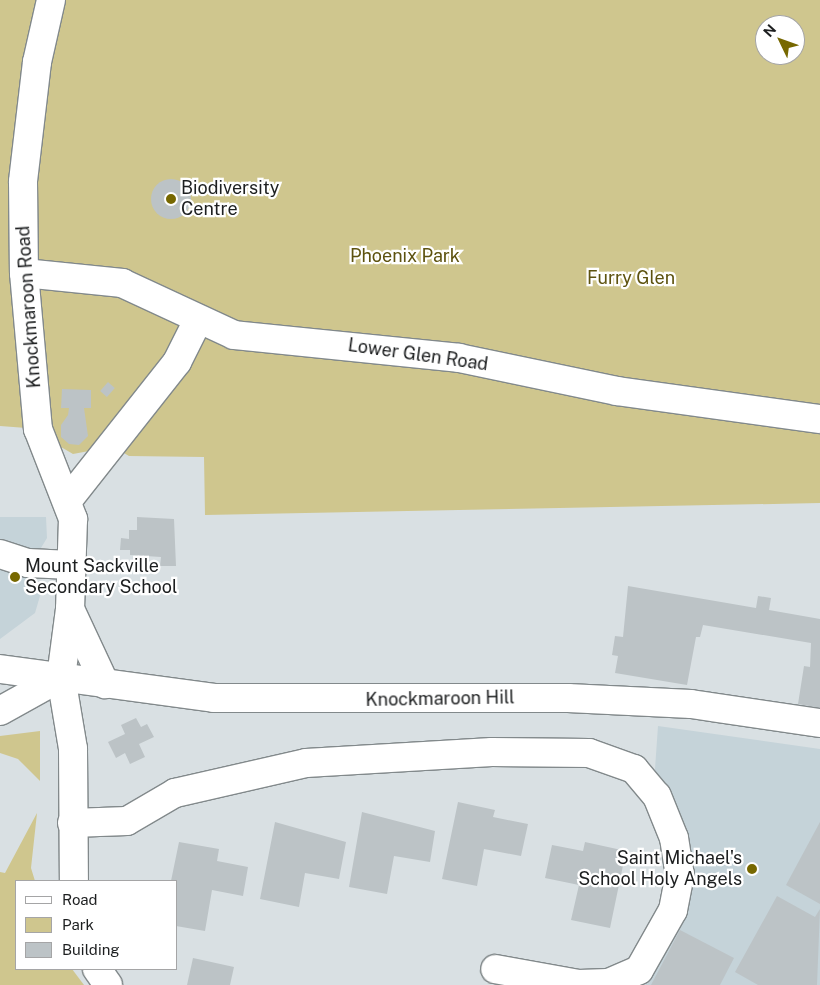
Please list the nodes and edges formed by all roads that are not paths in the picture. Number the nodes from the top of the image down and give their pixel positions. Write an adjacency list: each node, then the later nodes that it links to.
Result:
1 (51, 0): 2 (street, Knockmaroon Road)
2 (24, 273): 3 (street, Lower Glen Road); 5 (street, Knockmaroon Road)
3 (198, 320): 4 (street, Lower Glen Road); 5 (street)
4 (820, 419)
5 (68, 500): 7 (street, Knockmaroon Road)
6 (0, 554): 7 (street)
7 (71, 565): 8 (street, Knockmaroon Road)
8 (70, 609): 10 (street, Knockmaroon Road); 11 (street, Knockmaroon Road)
9 (0, 670): 10 (street, Knockmaroon Hill)
10 (61, 678): 11 (street, Knockmaroon Hill); 12 (street); 14 (street, Knockmaroon Road)
11 (105, 684): 13 (street, Knockmaroon Hill)
12 (0, 711)
13 (820, 723)
14 (72, 823): 15 (street, Knockmaroon Road); 16 (street)
15 (74, 880)
16 (495, 969)
17 (99, 970): 18 (street)
18 (108, 985)

